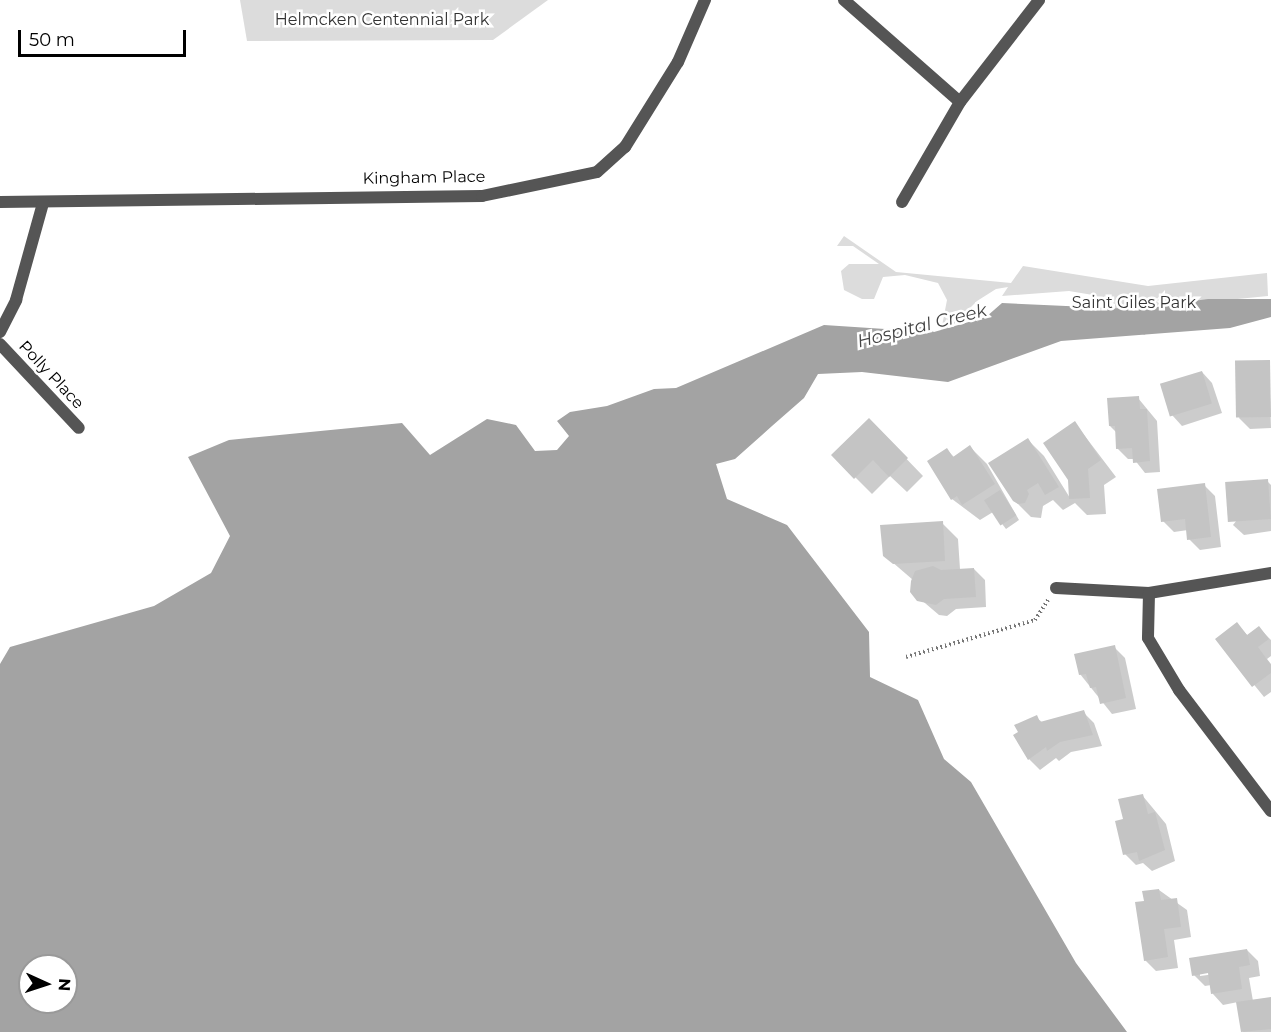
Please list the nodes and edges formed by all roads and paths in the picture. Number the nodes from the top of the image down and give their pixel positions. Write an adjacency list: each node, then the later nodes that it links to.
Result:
1 (705, 0): 7 (street, Kingham Place)
2 (844, 0): 4 (street)
3 (1039, 0): 4 (street)
4 (960, 102): 6 (street)
5 (0, 202): 7 (street, Kingham Place)
6 (902, 202)
7 (43, 203): 8 (street)
8 (0, 332)
9 (0, 344): 10 (street, Polly Place)
10 (79, 428)
11 (1271, 573): 13 (street)
12 (1056, 588): 13 (street); 14 (path)
13 (1149, 593): 15 (street)
14 (906, 657)
15 (1271, 811)

